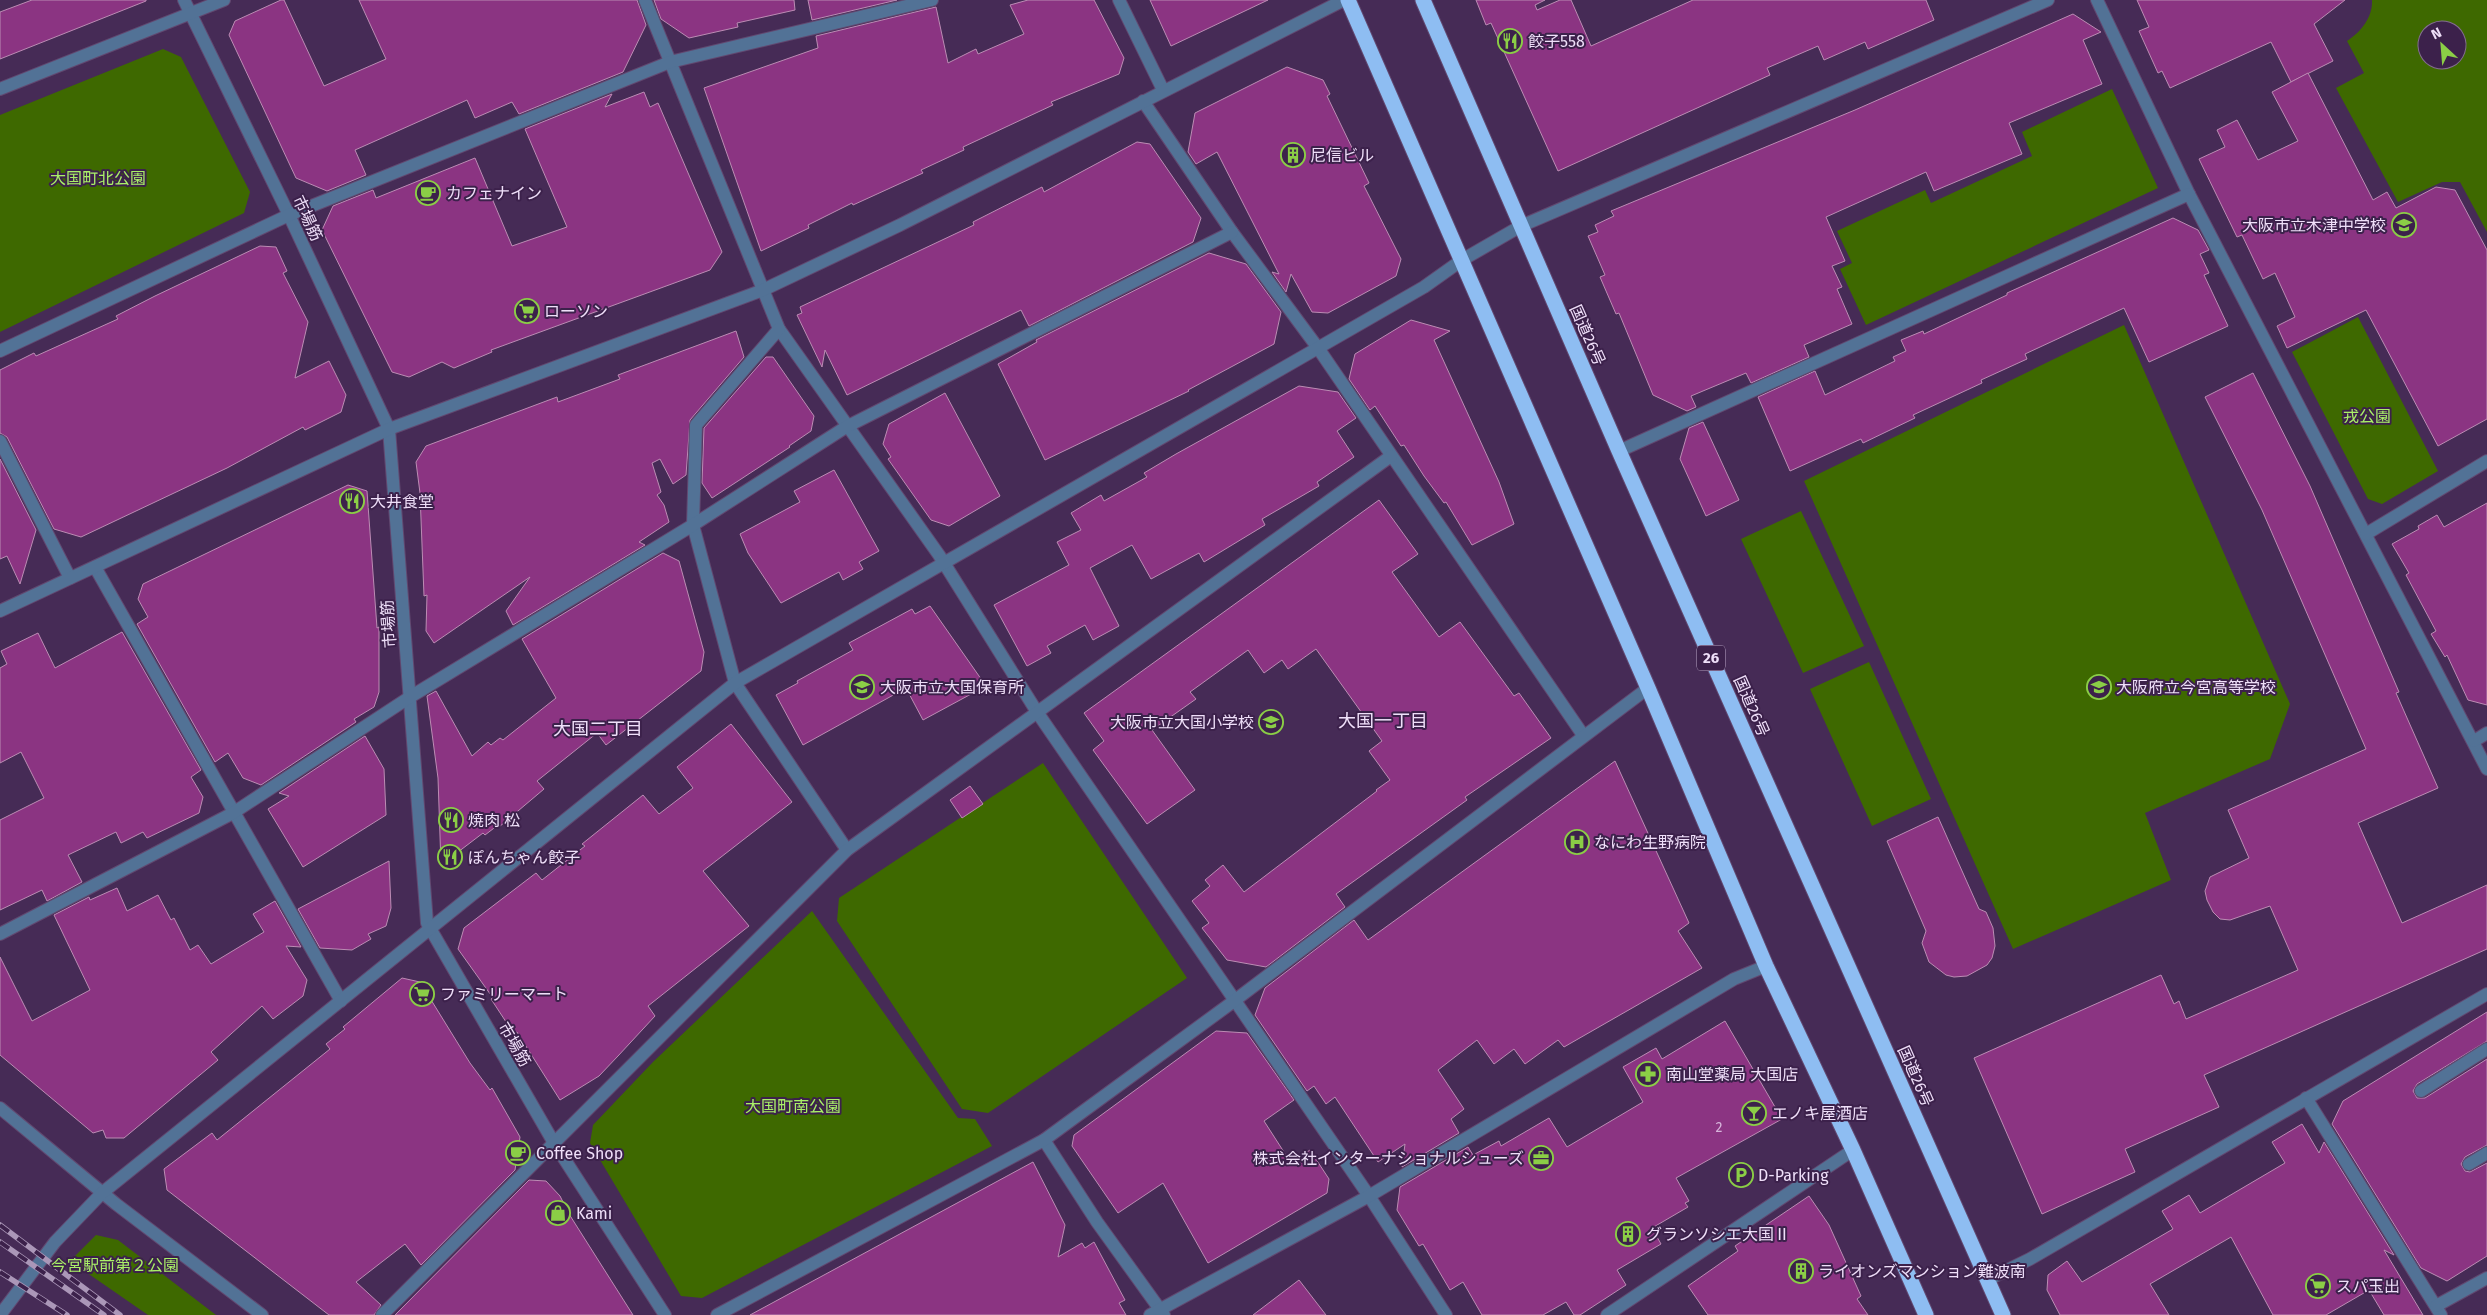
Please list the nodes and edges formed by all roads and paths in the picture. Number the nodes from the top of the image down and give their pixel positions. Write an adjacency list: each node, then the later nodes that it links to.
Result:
1 (184, 0): 11 (street, 市場筋)
2 (224, 0): 11 (street)
3 (645, 0): 12 (street)
4 (932, 0): 12 (street)
5 (1119, 0): 14 (street)
6 (1344, 0): 14 (street)
7 (1348, 0): 20 (highway)
8 (1423, 0): 18 (highway, 国道26号 / 26)
9 (2048, 0): 18 (street)
10 (2097, 0): 16 (street)
11 (190, 14): 13 (street); 17 (street, 市場筋)
12 (670, 62): 17 (street); 21 (street)
13 (0, 89)
14 (1163, 90): 15 (street)
15 (1143, 101): 19 (street); 21 (street)
16 (2189, 194): 28 (street); 32 (street)
17 (289, 214): 24 (street); 26 (street, 市場筋)
18 (1521, 226): 20 (street); 28 (highway, 国道26号 / 26)
19 (1232, 232): 23 (street); 25 (street)
20 (1462, 260): 23 (street); 38 (highway)
21 (763, 290): 22 (street); 26 (street)
22 (778, 329): 25 (street); 31 (street)
23 (1318, 348): 29 (street); 33 (street)
24 (0, 351)
25 (846, 427): 31 (street); 33 (street)
26 (389, 429): 34 (street); 39 (street, 市場筋)
27 (0, 441): 35 (street)
28 (1620, 451): 65 (highway, 国道26号 / 26)
29 (1391, 456): 40 (street); 42 (street)
30 (2487, 461): 32 (street)
31 (693, 525): 37 (street); 39 (street)
32 (2366, 534): 43 (street)
33 (944, 564): 37 (street); 40 (street)
34 (95, 567): 35 (street); 45 (street)
35 (70, 578): 36 (street)
36 (0, 610)
37 (735, 682): 46 (street); 47 (street)
38 (1648, 688): 42 (street); 49 (highway)
39 (410, 697): 45 (street); 47 (street, 市場筋)
40 (1037, 712): 46 (street); 52 (street)
41 (2487, 733): 43 (street)
42 (1583, 736): 52 (street)
43 (2474, 741): 44 (street)
44 (2487, 769)
45 (233, 813): 48 (street); 51 (street)
46 (846, 850): 58 (street)
47 (431, 928): 51 (street); 58 (street, 市場筋)
48 (0, 934)
49 (1766, 966): 59 (highway); 63 (street)
50 (2485, 997): 55 (street)
51 (341, 1000): 62 (street)
52 (1234, 1001): 57 (street); 63 (street)
53 (2487, 1049): 54 (street)
54 (2421, 1091)
55 (2306, 1098): 65 (street); 66 (street)
56 (0, 1108): 62 (street)
57 (1044, 1140): 67 (street); 72 (street)
58 (554, 1143): 70 (street); 71 (street, 市場筋)
59 (1853, 1150): 74 (street); 75 (highway)
60 (2487, 1153): 61 (street)
61 (2469, 1164)
62 (102, 1193): 68 (street); 69 (street)
63 (1370, 1196): 67 (street); 73 (street)
64 (2487, 1278): 66 (street)
65 (1987, 1280): 76 (highway, 国道26号 / 26)
66 (2439, 1311)
67 (1158, 1313)
68 (0, 1315)
69 (262, 1315)
70 (382, 1315)
71 (665, 1315)
72 (717, 1315)
73 (1446, 1315)
74 (1607, 1315)
75 (1926, 1315)
76 (2002, 1315)

